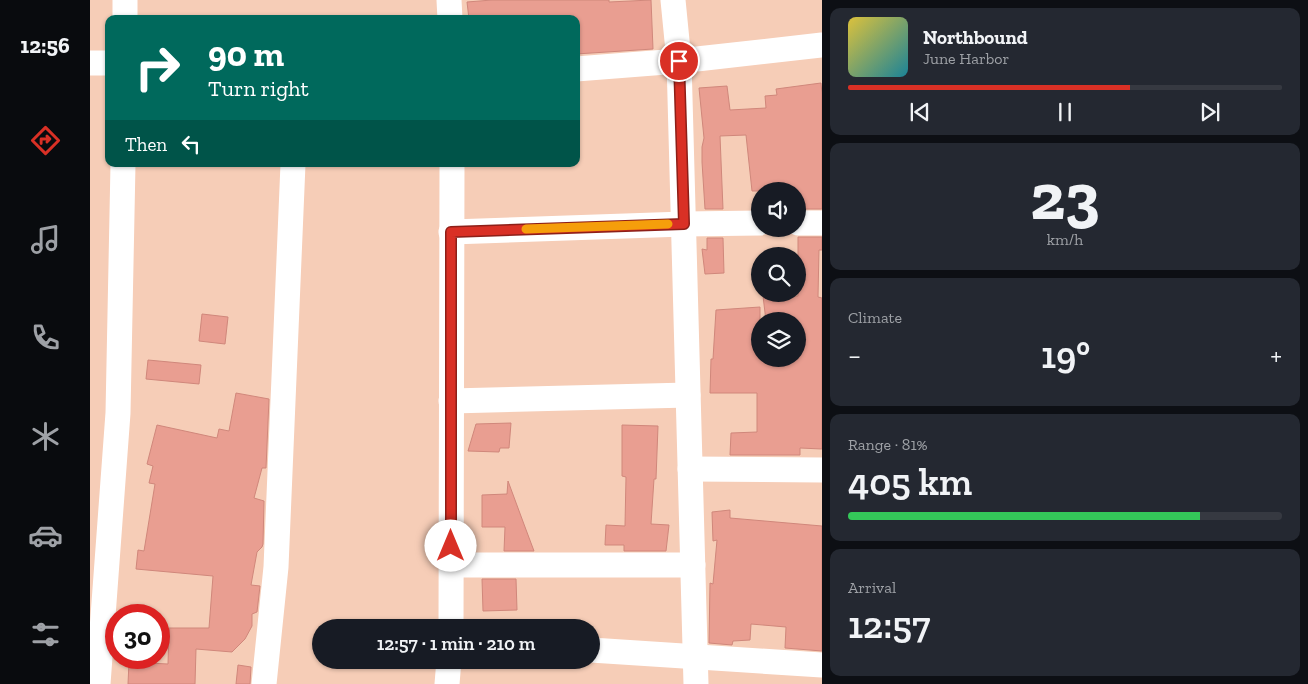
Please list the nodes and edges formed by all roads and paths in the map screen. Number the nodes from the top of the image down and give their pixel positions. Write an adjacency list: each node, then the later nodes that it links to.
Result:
1 (125, 0): 4 (street)
2 (449, 0): 5 (street)
3 (673, 0): 7 (street)
4 (125, 15)
5 (450, 15)
6 (822, 45): 7 (street)
7 (679, 61): 10 (street); 17 (street)
8 (90, 63): 9 (street)
9 (105, 64)
10 (580, 69)
11 (124, 167): 30 (street)
12 (293, 167): 31 (street)
13 (452, 167): 18 (street)
14 (751, 223): 17 (street)
15 (806, 223): 16 (street)
16 (822, 223)
17 (684, 224): 18 (street); 19 (street)
18 (451, 232): 20 (street)
19 (688, 395): 20 (street); 21 (street)
20 (451, 401): 23 (street)
21 (690, 468): 22 (street); 24 (street)
22 (822, 470)
23 (451, 565): 24 (street); 25 (street)
24 (693, 565): 27 (street)
25 (451, 619)
26 (600, 651): 27 (street)
27 (696, 656): 28 (street); 33 (street)
28 (822, 665)
29 (448, 669): 32 (street)
30 (98, 684)
31 (264, 684)
32 (446, 684)
33 (696, 684)

